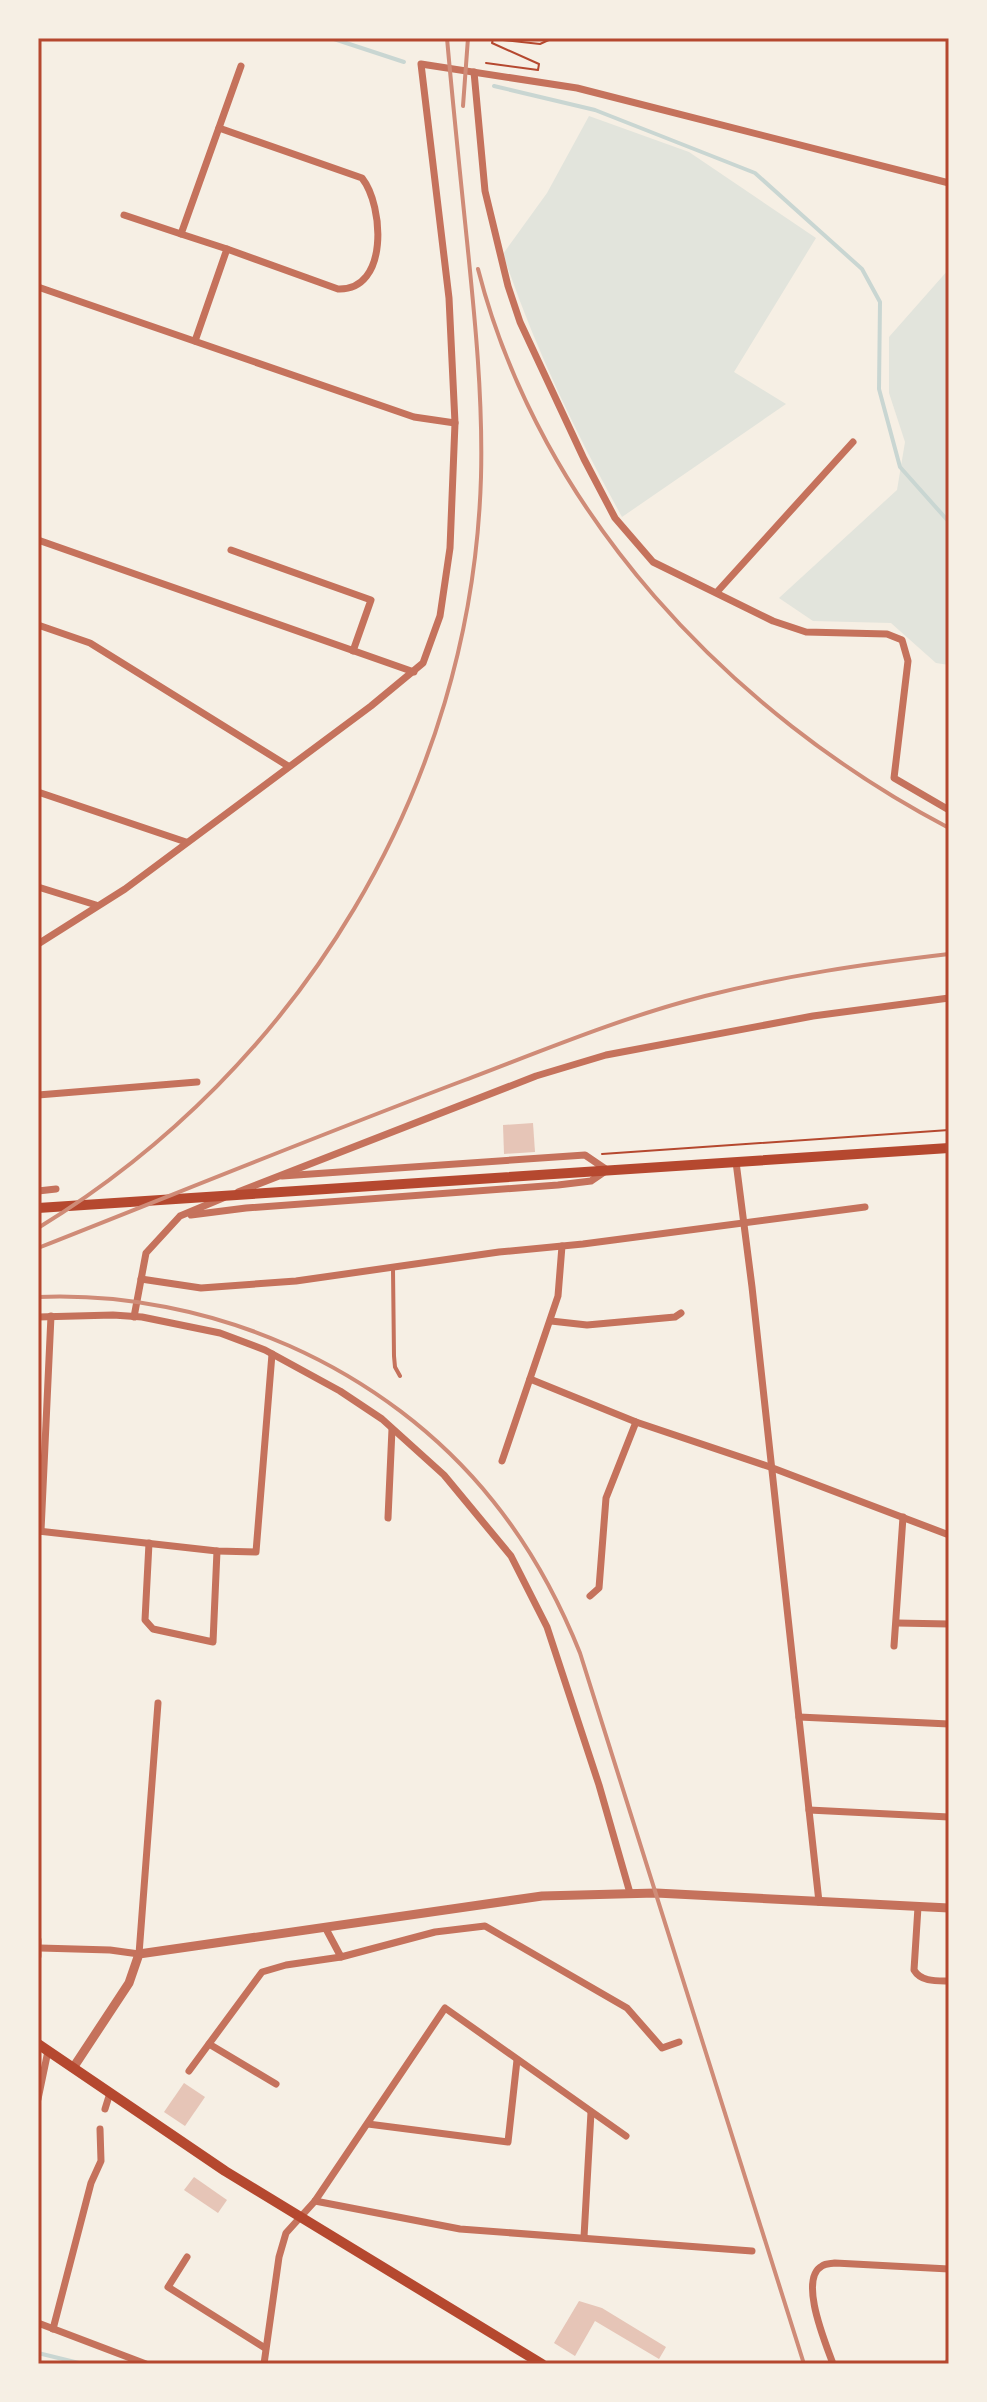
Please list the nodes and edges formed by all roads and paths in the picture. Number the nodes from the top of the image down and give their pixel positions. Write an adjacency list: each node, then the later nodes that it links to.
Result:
1 (553, 38): 4 (path)
2 (241, 66): 5 (street)
3 (474, 72): 4 (street); 12 (street); 16 (street)
4 (486, 72): 6 (street)
5 (219, 128): 8 (street); 9 (street)
6 (949, 183)
7 (124, 215): 8 (street)
8 (181, 234): 9 (street)
9 (227, 249): 11 (street)
10 (38, 287): 11 (street)
11 (195, 341): 12 (street)
12 (455, 423): 19 (street)
13 (853, 442): 16 (street)
14 (38, 540): 18 (street)
15 (231, 550): 18 (street)
16 (717, 592): 22 (street)
17 (38, 625): 20 (street)
18 (353, 651): 19 (street)
19 (414, 672): 20 (street)
20 (288, 766): 23 (street)
21 (38, 792): 23 (street)
22 (949, 810)
23 (186, 842): 25 (street)
24 (38, 887): 25 (street)
25 (96, 905): 26 (street)
26 (38, 944)
27 (949, 998): 35 (street)
28 (197, 1082): 29 (street)
29 (38, 1095)
30 (949, 1130): 32 (path)
31 (949, 1148): 33 (main road)
32 (585, 1155): 34 (street); 35 (street)
33 (736, 1162): 34 (main road); 41 (street)
34 (607, 1170): 39 (main road); 40 (street)
35 (275, 1176): 40 (street)
36 (56, 1189): 37 (street)
37 (38, 1191)
38 (865, 1207): 41 (street)
39 (38, 1208)
40 (180, 1216): 44 (street)
41 (744, 1223): 42 (street); 56 (street)
42 (562, 1246): 43 (street); 49 (street)
43 (393, 1269): 44 (street); 51 (lane)
44 (141, 1279): 48 (street)
45 (681, 1313): 49 (street)
46 (51, 1316): 47 (street); 48 (street); 59 (street)
47 (38, 1317)
48 (134, 1317): 50 (street)
49 (551, 1321): 52 (street)
50 (272, 1354): 54 (street); 62 (street)
51 (400, 1376)
52 (530, 1379): 53 (street); 55 (street)
53 (636, 1422): 56 (street); 63 (street)
54 (392, 1429): 58 (street); 72 (street)
55 (502, 1461)
56 (770, 1467): 57 (street); 68 (street)
57 (903, 1517): 60 (street); 64 (street)
58 (388, 1518)
59 (40, 1531): 61 (street)
60 (949, 1535)
61 (149, 1543): 62 (street); 62 (street)
62 (217, 1551)
63 (590, 1596)
64 (897, 1623): 65 (street); 66 (street)
65 (949, 1624)
66 (894, 1646)
67 (158, 1703): 78 (street)
68 (799, 1717): 69 (street); 70 (street)
69 (949, 1724)
70 (809, 1810): 71 (street); 73 (street)
71 (949, 1817)
72 (630, 1893): 73 (street); 76 (street)
73 (819, 1902): 74 (street)
74 (918, 1907): 75 (street); 80 (street)
75 (949, 1908)
76 (325, 1927): 78 (street); 79 (street)
77 (39, 1948): 78 (street)
78 (139, 1954): 86 (street)
79 (341, 1957): 81 (street); 83 (street)
80 (949, 1981)
81 (679, 2042)
82 (38, 2044): 84 (main road)
83 (209, 2044): 87 (street); 88 (street)
84 (48, 2051): 86 (main road); 90 (street)
85 (517, 2060): 92 (street); 93 (street); 93 (street)
86 (73, 2068): 89 (main road)
87 (189, 2071)
88 (276, 2084)
89 (110, 2093): 91 (street); 97 (main road)
90 (38, 2099)
91 (105, 2109)
92 (591, 2112): 95 (street); 98 (street)
93 (368, 2124): 96 (street)
94 (100, 2129): 103 (street)
95 (626, 2136)
96 (315, 2201): 97 (street); 98 (street)
97 (302, 2217): 104 (street); 105 (main road)
98 (584, 2237): 99 (street)
99 (752, 2251)
100 (187, 2257): 104 (street)
101 (949, 2269): 109 (street)
102 (38, 2323): 103 (street)
103 (53, 2329): 106 (street)
104 (265, 2348): 107 (street)
105 (530, 2361): 108 (main road)
106 (146, 2364)
107 (264, 2364)
108 (542, 2364)
109 (833, 2364)

